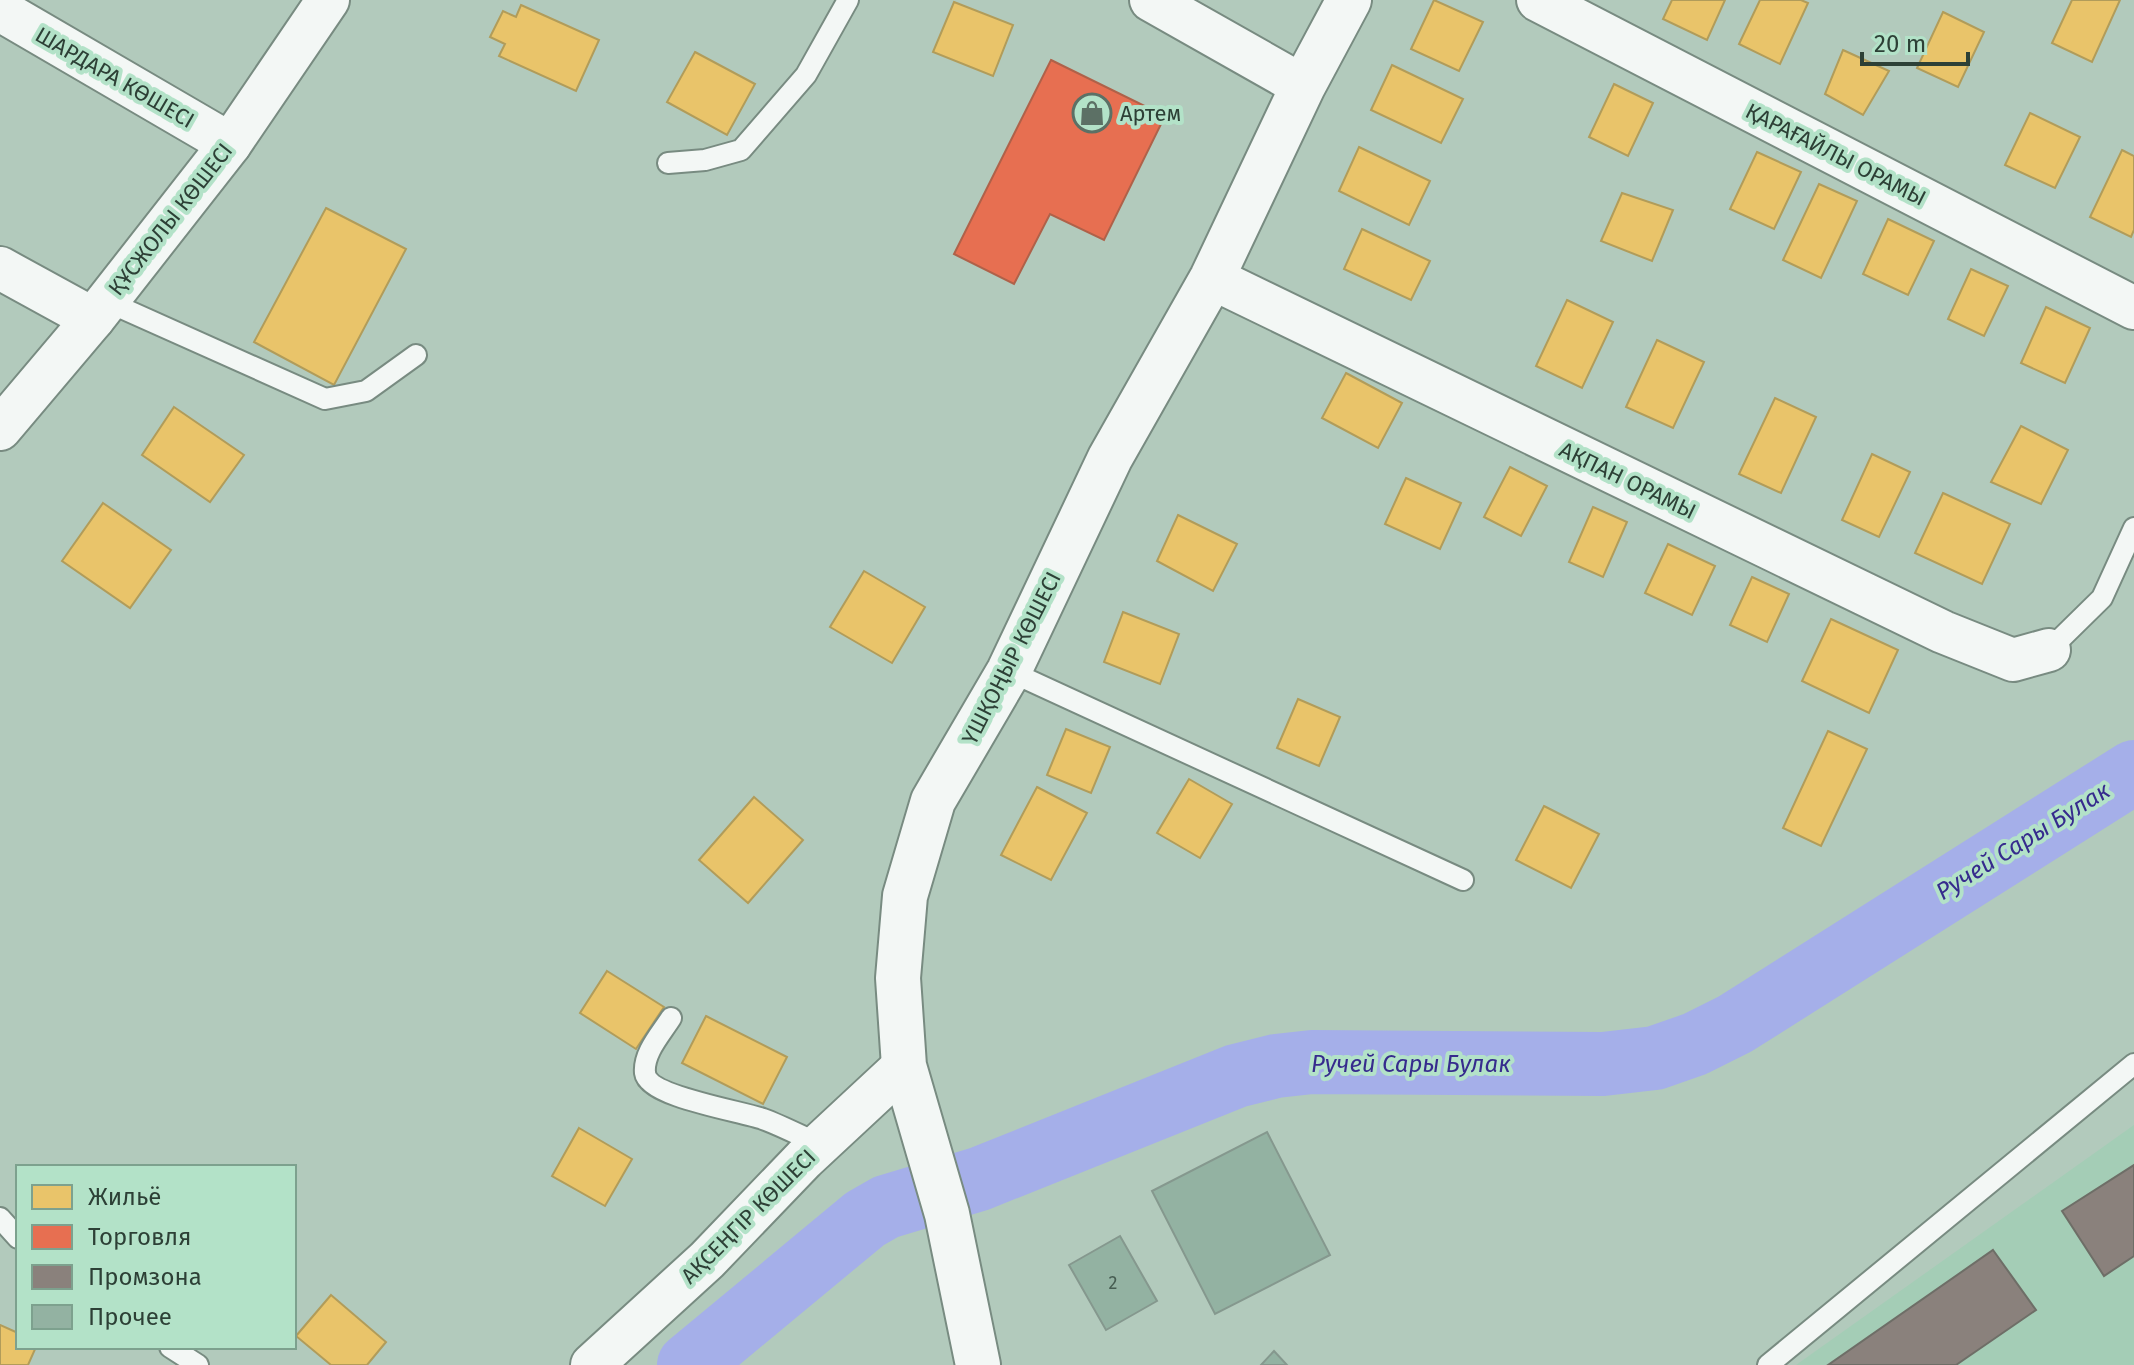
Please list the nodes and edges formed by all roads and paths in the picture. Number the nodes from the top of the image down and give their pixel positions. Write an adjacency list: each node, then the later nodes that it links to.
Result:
1 (328, 0): 8 (street, ҚҰСЖОЛЫ КӨШЕСІ)
2 (848, 0): 9 (lane)
3 (1151, 0): 7 (street)
4 (1349, 0): 7 (main road, ҮШҚОҢЫР КӨШЕСІ)
5 (1538, 0): 12 (street, ҚАРАҒАЙЛЫ ОРАМЫ)
6 (0, 10): 8 (street, ШАРДАРА КӨШЕСІ)
7 (1303, 86): 11 (main road, ҮШҚОҢЫР КӨШЕСІ)
8 (230, 144): 13 (street, ҚҰСЖОЛЫ КӨШЕСІ)
9 (668, 163)
10 (0, 268): 13 (street)
11 (1212, 278): 17 (street, АҚПАН ОРАМЫ); 18 (main road, ҮШҚОҢЫР КӨШЕСІ)
12 (2134, 308)
13 (99, 310): 14 (lane); 15 (street, ҚҰСЖОЛЫ КӨШЕСІ)
14 (416, 355)
15 (0, 429)
16 (2134, 528): 17 (lane)
17 (2049, 650)
18 (1009, 671): 19 (lane); 22 (main road, ҮШҚОҢЫР КӨШЕСІ)
19 (1463, 880)
20 (671, 1018): 23 (lane)
21 (2134, 1064): 30 (lane)
22 (904, 1066): 23 (street, АҚСЕҢГІР КӨШЕСІ); 29 (main road, ҮШҚОҢЫР КӨШЕСІ)
23 (819, 1144): 28 (street, АҚСЕҢГІР КӨШЕСІ)
24 (0, 1218): 25 (lane)
25 (16, 1236)
26 (173, 1349): 27 (lane)
27 (198, 1365)
28 (592, 1365)
29 (978, 1365)
30 (1768, 1365)

